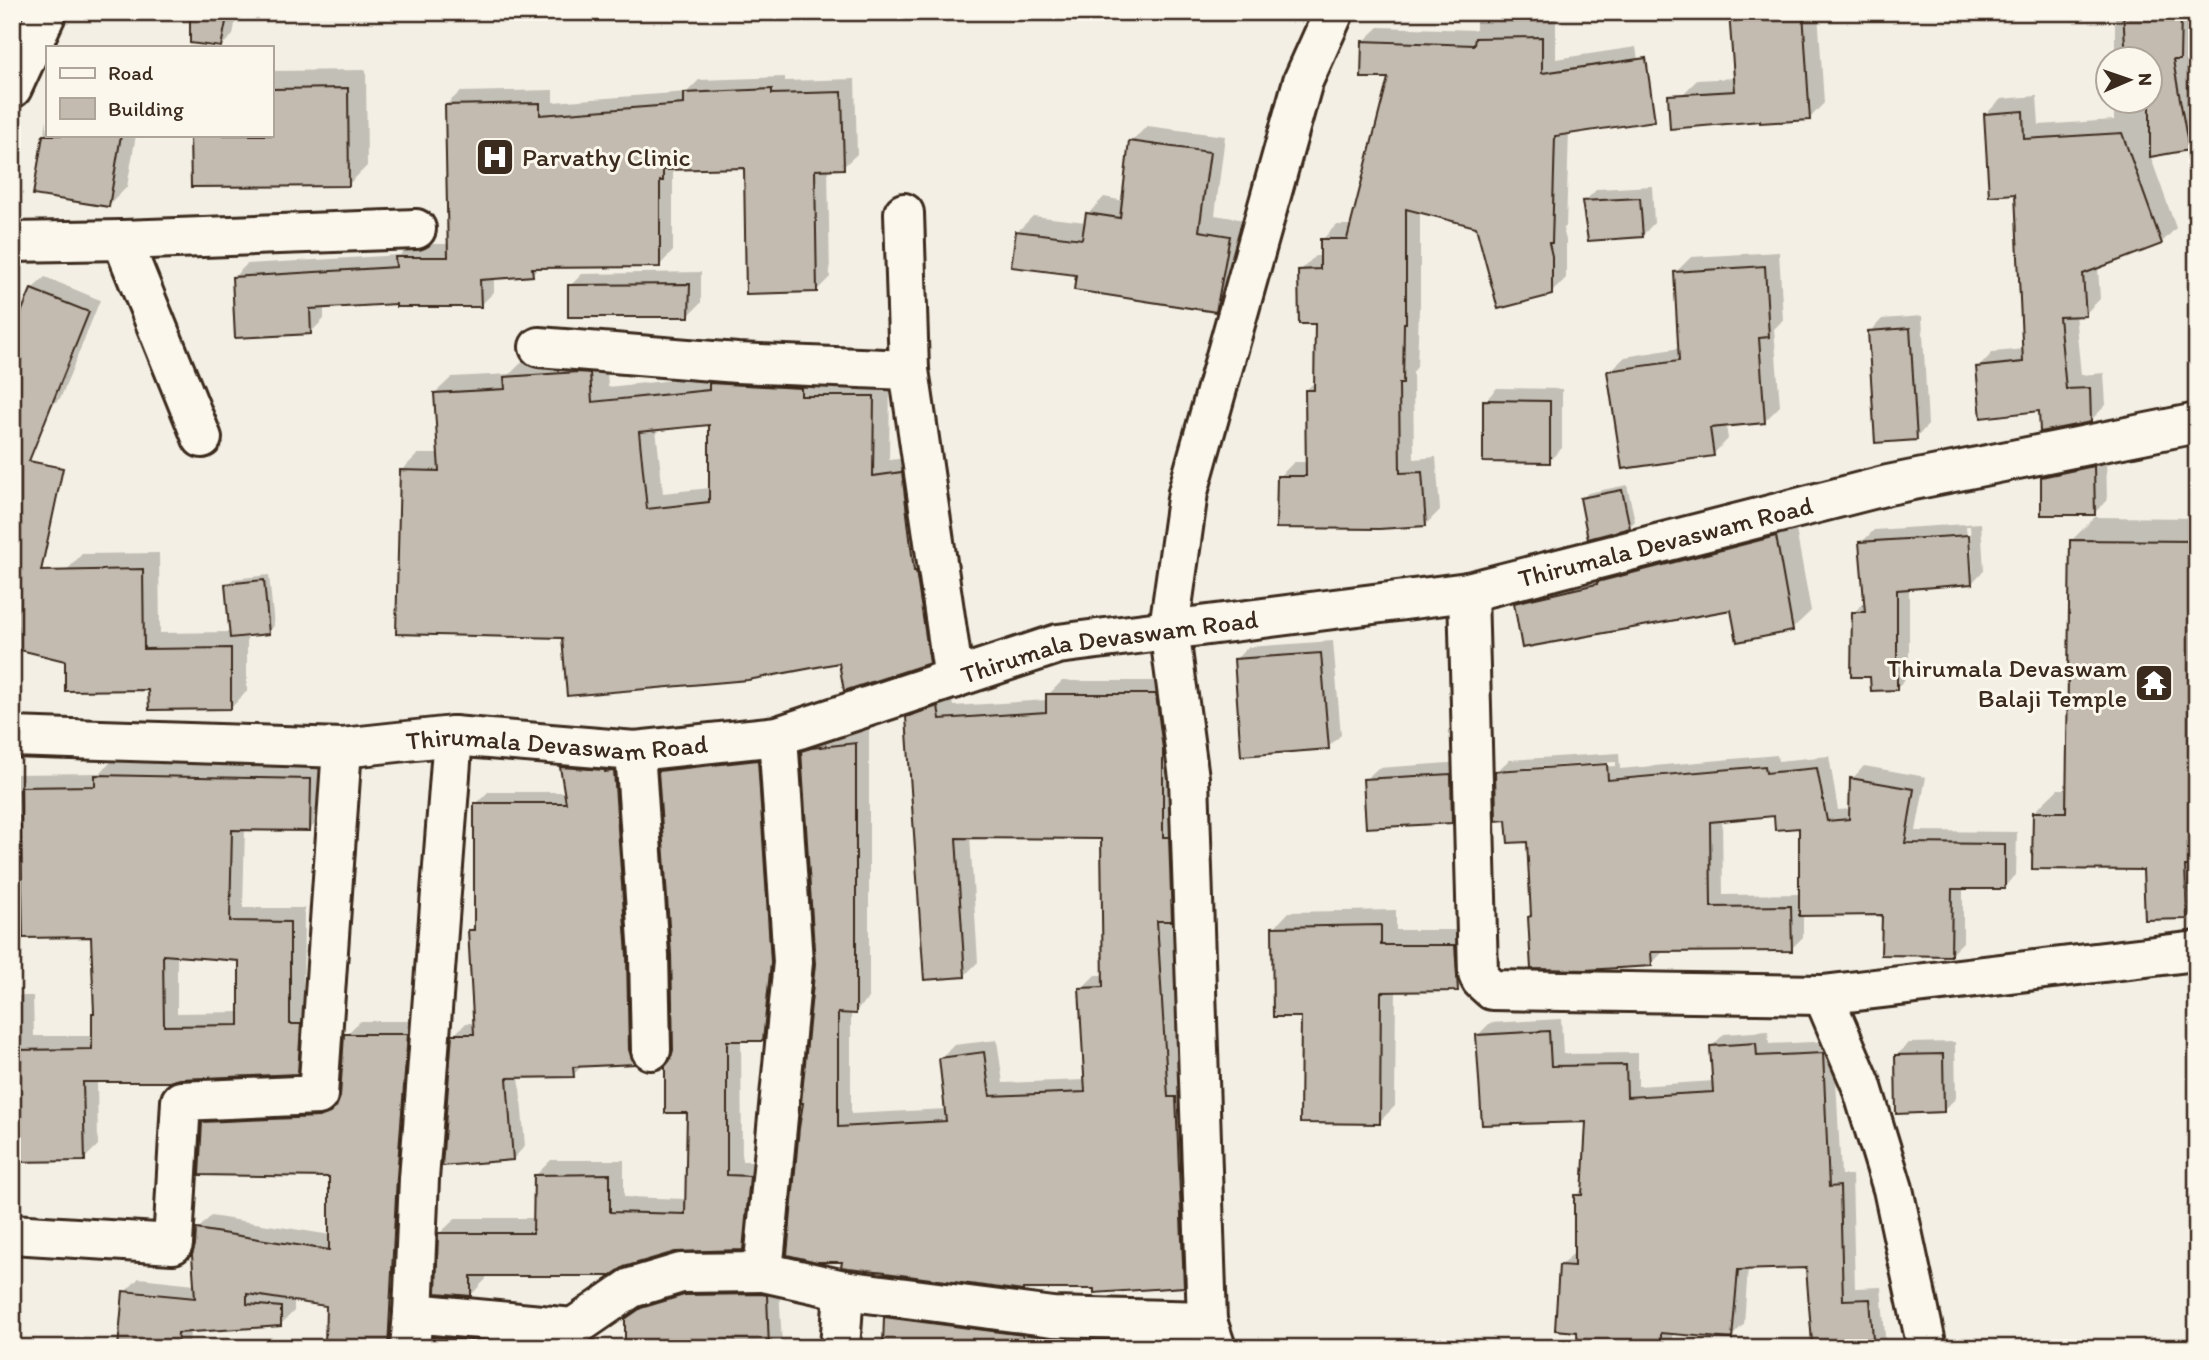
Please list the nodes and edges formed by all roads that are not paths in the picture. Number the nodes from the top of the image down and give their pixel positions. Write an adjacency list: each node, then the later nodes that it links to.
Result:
1 (47, 12): 3 (street)
2 (1334, 12): 13 (street)
3 (12, 88)
4 (904, 213): 9 (street)
5 (415, 229): 6 (street)
6 (122, 240): 7 (street); 11 (street)
7 (12, 242)
8 (539, 347): 9 (street)
9 (909, 370): 14 (street)
10 (2197, 423): 12 (street, Thirumala Devaswam Road)
11 (202, 438)
12 (1468, 592): 13 (street, Thirumala Devaswam Road); 21 (street)
13 (1169, 628): 14 (street, Thirumala Devaswam Road); 27 (street)
14 (954, 679): 16 (street, Thirumala Devaswam Road)
15 (453, 736): 18 (street, Thirumala Devaswam Road); 19 (street, Thirumala Devaswam Road); 26 (street)
16 (778, 736): 19 (street, Thirumala Devaswam Road); 24 (street)
17 (12, 737): 18 (street, Thirumala Devaswam Road)
18 (342, 748): 23 (street)
19 (635, 751): 22 (street)
20 (2197, 951): 21 (street)
21 (1823, 995): 29 (street)
22 (651, 1050)
23 (12, 1234)
24 (763, 1272): 25 (street); 26 (street)
25 (844, 1290): 27 (street); 28 (street)
26 (411, 1331)
27 (1211, 1334)
28 (840, 1348)
29 (1927, 1348)

